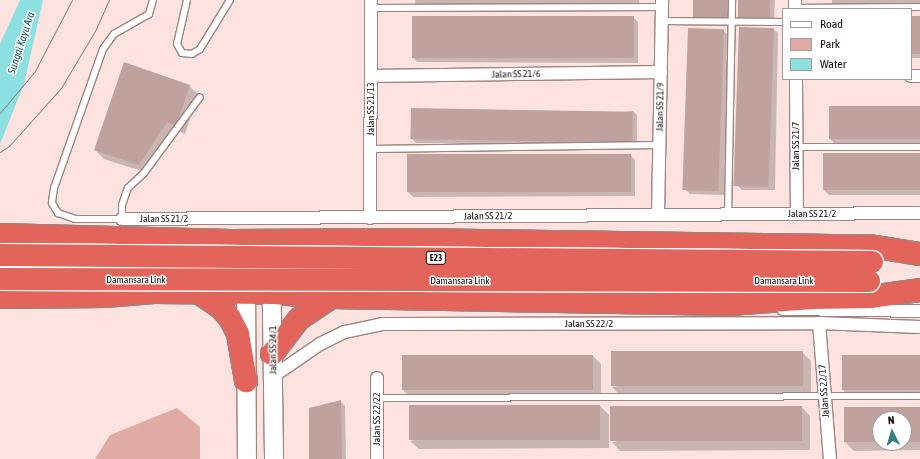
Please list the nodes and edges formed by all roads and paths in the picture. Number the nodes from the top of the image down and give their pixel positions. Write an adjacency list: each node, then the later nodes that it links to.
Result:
1 (153, 0): 25 (lane, Jalan SS 21/2)
2 (187, 0): 3 (lane)
3 (230, 0)
4 (732, 0): 10 (lane)
5 (662, 3): 6 (lane); 9 (street, Jalan SS 21/9)
6 (371, 4): 13 (street, Jalan SS 21/13)
7 (795, 6): 8 (lane)
8 (920, 7)
9 (662, 21): 10 (lane); 12 (street, Jalan SS 21/9)
10 (732, 22): 11 (lane); 22 (lane)
11 (782, 22)
12 (661, 72): 13 (street, Jalan SS 21/6); 16 (street, Jalan SS 21/9)
13 (371, 76): 19 (street, Jalan SS 21/13)
14 (796, 80): 17 (street, Jalan SS 21/7)
15 (200, 97): 25 (lane)
16 (659, 145): 19 (lane); 21 (street, Jalan SS 21/9)
17 (796, 147): 18 (lane); 23 (street, Jalan SS 21/7)
18 (920, 147)
19 (371, 149): 24 (street, Jalan SS 21/13)
20 (920, 213): 23 (street, Jalan SS 21/2)
21 (658, 214): 22 (street, Jalan SS 21/2); 24 (street, Jalan SS 21/2)
22 (728, 214): 23 (street, Jalan SS 21/2)
23 (796, 214)
24 (370, 218): 25 (street, Jalan SS 21/2)
25 (122, 219)
26 (8, 235): 27 (highway)
27 (168, 240): 30 (highway); 38 (highway)
28 (271, 240): 29 (highway); 30 (highway); 41 (main road, Jalan SS 24/1)
29 (413, 240): 31 (highway); 43 (highway)
30 (246, 241): 40 (main road)
31 (920, 254)
32 (0, 255): 34 (highway, Damansara Link / E23, bridge)
33 (920, 258): 34 (highway, Damansara Link / E23)
34 (870, 271): 35 (highway, Damansara Link / E23); 37 (highway, Damansara Link / E23, bridge)
35 (920, 287)
36 (920, 290): 44 (highway)
37 (3, 291): 38 (highway)
38 (154, 292): 39 (highway)
39 (199, 293): 40 (highway); 51 (highway)
40 (246, 293): 41 (highway); 51 (main road)
41 (273, 293): 42 (highway); 48 (main road, Jalan SS 24/1)
42 (332, 297): 43 (highway); 48 (highway)
43 (414, 298): 44 (highway)
44 (730, 304): 45 (street)
45 (920, 311)
46 (819, 323): 47 (street, Jalan SS 22/2); 49 (street, Jalan SS 22/2); 52 (street, Jalan SS 22/17)
47 (920, 327)
48 (272, 354): 49 (main road, Jalan SS 24/1)
49 (272, 377): 56 (main road, Jalan SS 24/1)
50 (377, 378): 54 (street, Jalan SS 22/22)
51 (246, 380): 55 (main road)
52 (824, 396): 53 (lane); 54 (lane); 58 (street, Jalan SS 22/17)
53 (920, 396)
54 (377, 398): 57 (street, Jalan SS 22/22)
55 (247, 459)
56 (274, 459)
57 (377, 459)
58 (830, 459)

